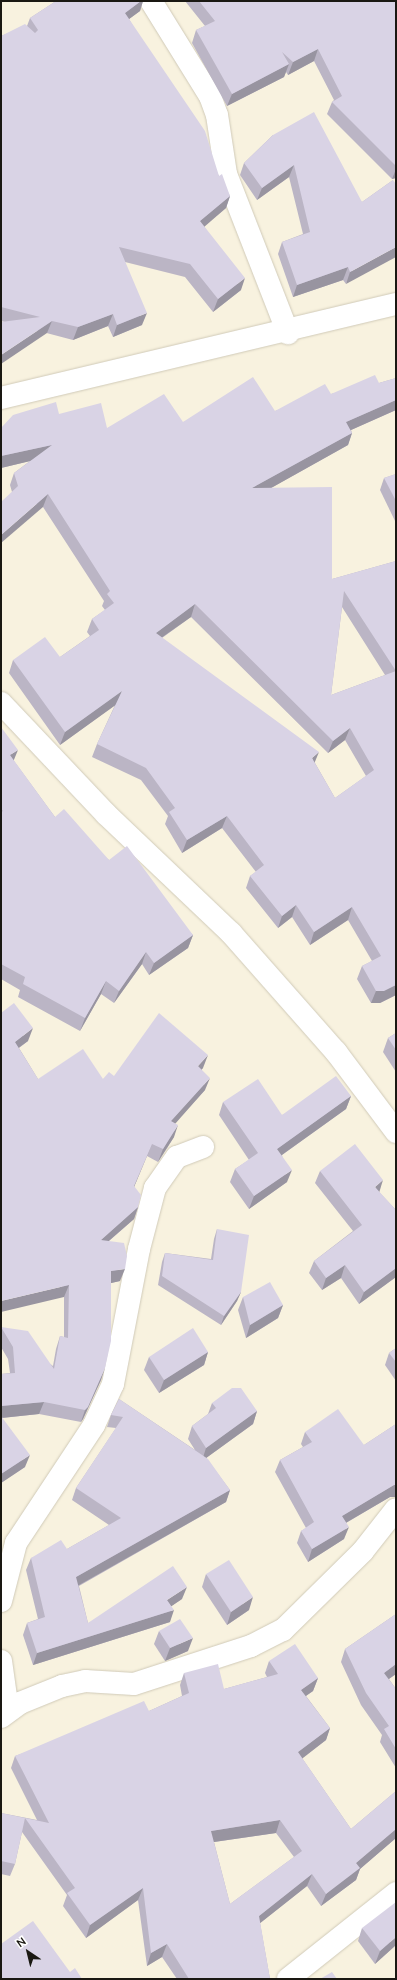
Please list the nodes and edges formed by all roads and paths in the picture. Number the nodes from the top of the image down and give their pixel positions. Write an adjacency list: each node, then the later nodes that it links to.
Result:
1 (151, 1): 3 (street)
2 (396, 304): 3 (street)
3 (288, 333): 4 (street)
4 (1, 398)
5 (1, 703): 6 (street)
6 (396, 1132)
7 (203, 1147): 9 (street)
8 (396, 1509): 11 (street)
9 (1, 1601)
10 (1, 1661): 11 (street)
11 (5, 1714)
12 (396, 1893): 13 (street)
13 (288, 1979)

